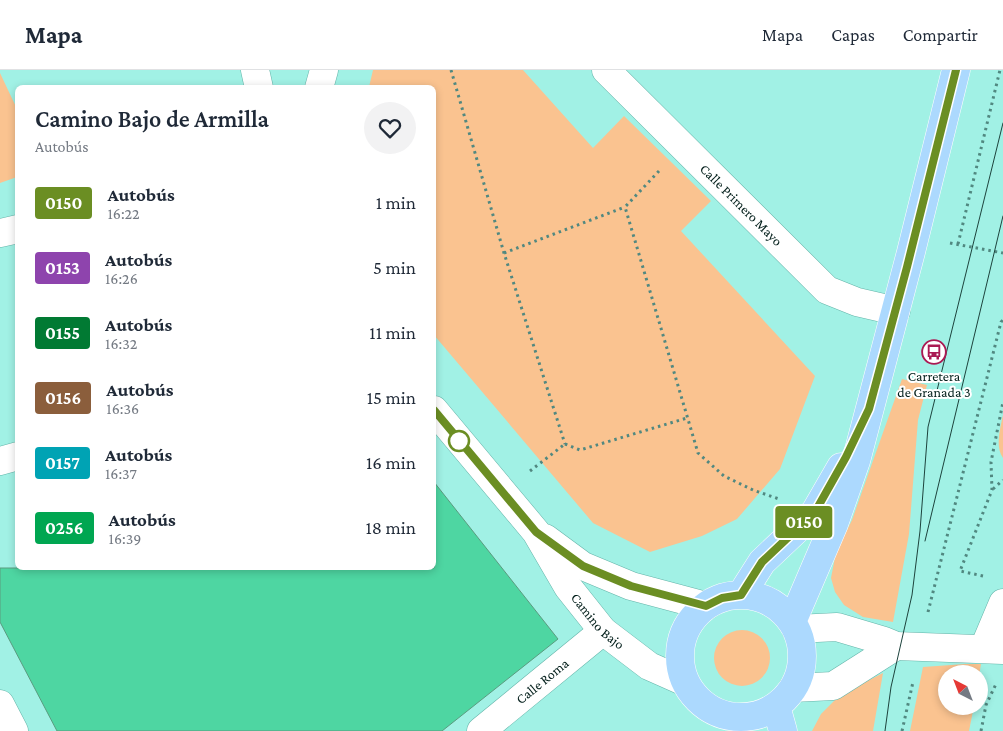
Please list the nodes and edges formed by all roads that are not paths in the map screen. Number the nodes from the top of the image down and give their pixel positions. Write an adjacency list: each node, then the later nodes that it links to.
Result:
1 (255, 70): 5 (street)
2 (324, 70): 6 (street)
3 (606, 70): 9 (street, Calle Primero Mayo)
4 (956, 70): 9 (main road)
5 (258, 85)
6 (320, 85)
7 (15, 230): 8 (street)
8 (0, 233)
9 (896, 311): 10 (main road)
10 (869, 409): 15 (main road); 18 (main road)
11 (436, 412): 14 (street, Camino Bajo)
12 (15, 457): 13 (street)
13 (0, 461)
14 (536, 532): 17 (street, Camino Bajo); 19 (street, Camino Bajo)
15 (741, 595): 17 (main road); 18 (main road)
16 (1003, 603): 21 (street)
17 (706, 606): 22 (main road)
18 (794, 625): 20 (street); 24 (main road)
19 (603, 631): 22 (street, Camino Bajo); 27 (street, Calle Roma)
20 (896, 646): 21 (street); 24 (street)
21 (996, 658)
22 (685, 682): 25 (main road)
23 (0, 704): 26 (street)
24 (784, 708): 25 (main road)
25 (735, 724)
26 (14, 731)
27 (481, 731)

